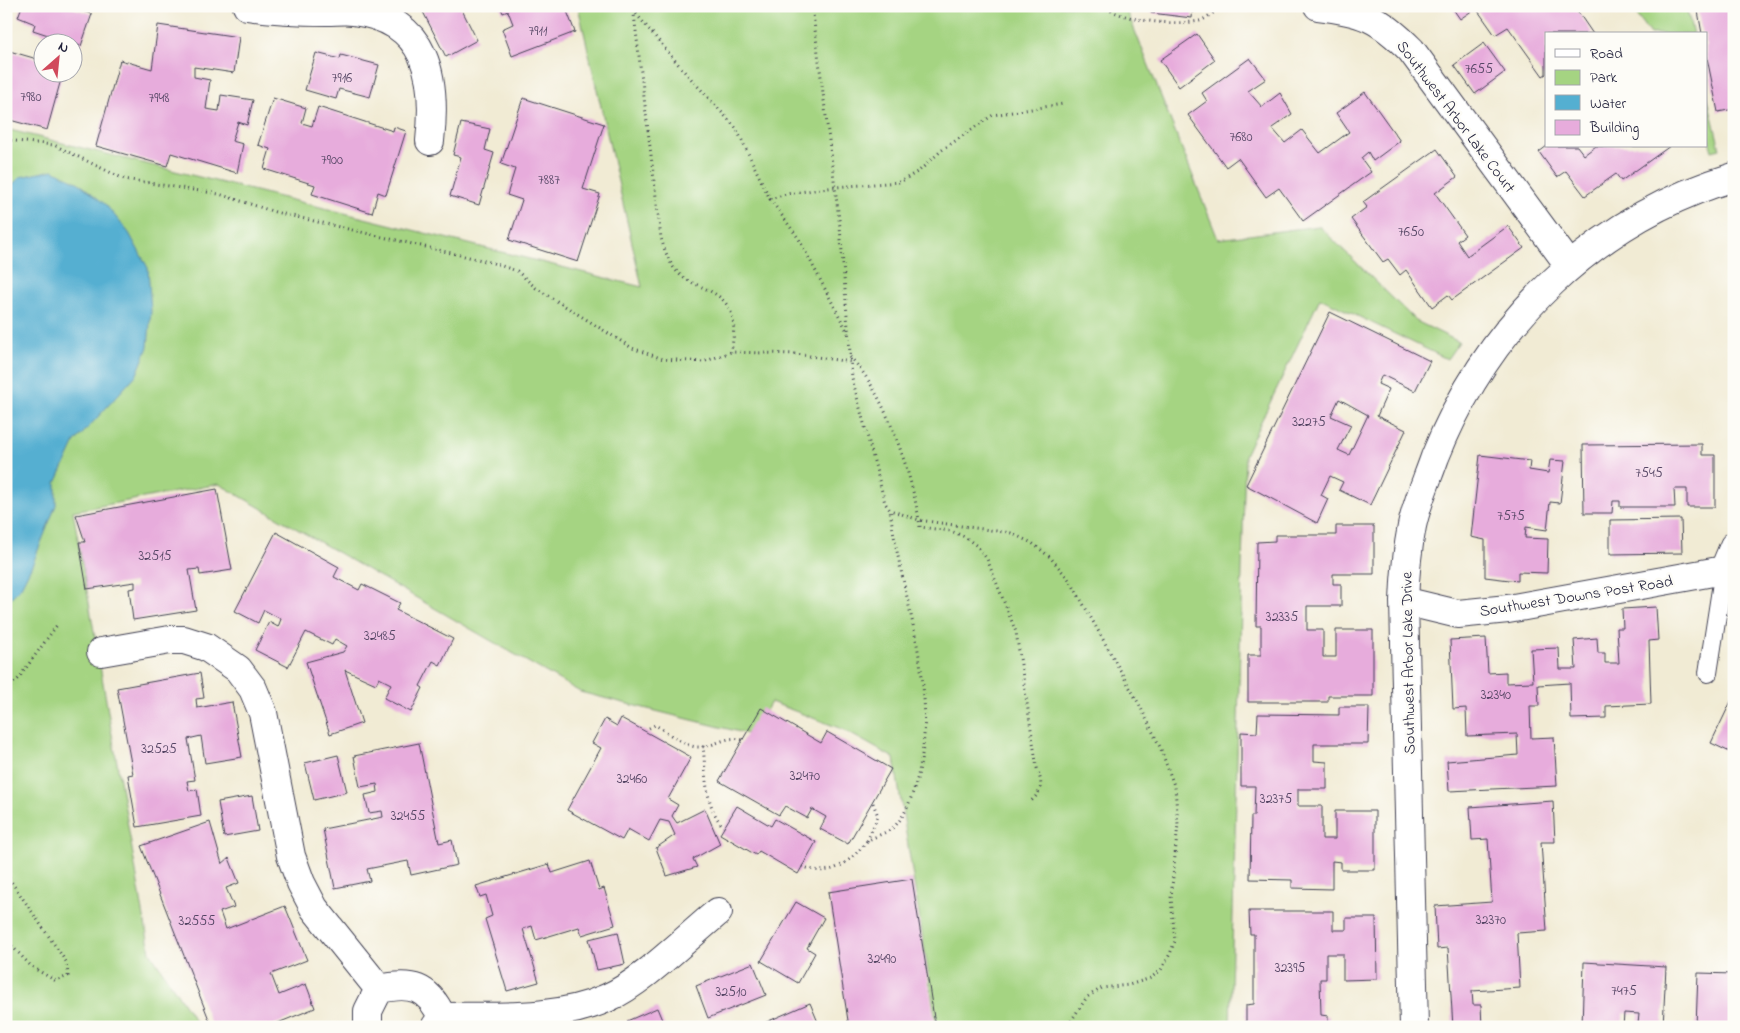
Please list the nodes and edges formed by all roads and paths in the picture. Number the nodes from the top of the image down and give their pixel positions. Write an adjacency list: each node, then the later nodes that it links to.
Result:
1 (247, 6): 9 (street)
2 (812, 6): 11 (path)
3 (1102, 6): 6 (path)
4 (1318, 6): 13 (street, Southwest Arbor Lake Court)
5 (633, 8): 12 (path); 15 (path)
6 (1216, 11)
7 (1063, 104): 11 (path)
8 (6, 140): 15 (path)
9 (430, 141)
10 (1734, 176): 13 (street, Southwest Arbor Lake Drive)
11 (835, 187): 12 (path); 14 (path)
12 (770, 200): 14 (path)
13 (1569, 265): 21 (street, Southwest Arbor Lake Drive)
14 (849, 334): 16 (path)
15 (731, 352): 17 (path)
16 (850, 357): 17 (path); 19 (path)
17 (851, 362): 18 (path)
18 (890, 510): 19 (path); 32 (path)
19 (920, 520): 30 (path); 40 (path)
20 (1729, 558): 21 (street, Southwest Downs Post Road); 24 (lane)
21 (1404, 601): 41 (street, Southwest Arbor Lake Drive)
22 (57, 624): 25 (path)
23 (101, 652): 37 (street)
24 (1708, 673)
25 (6, 689)
26 (649, 728): 28 (path)
27 (742, 740): 28 (path)
28 (703, 746): 31 (path)
29 (873, 802): 32 (path)
30 (1030, 802)
31 (724, 827)
32 (867, 841): 33 (path)
33 (802, 866)
34 (6, 874): 36 (path)
35 (718, 912): 38 (street)
36 (6, 940)
37 (379, 989): 38 (street); 39 (street)
38 (439, 1022)
39 (368, 1027)
40 (1067, 1027)
41 (1414, 1027)

